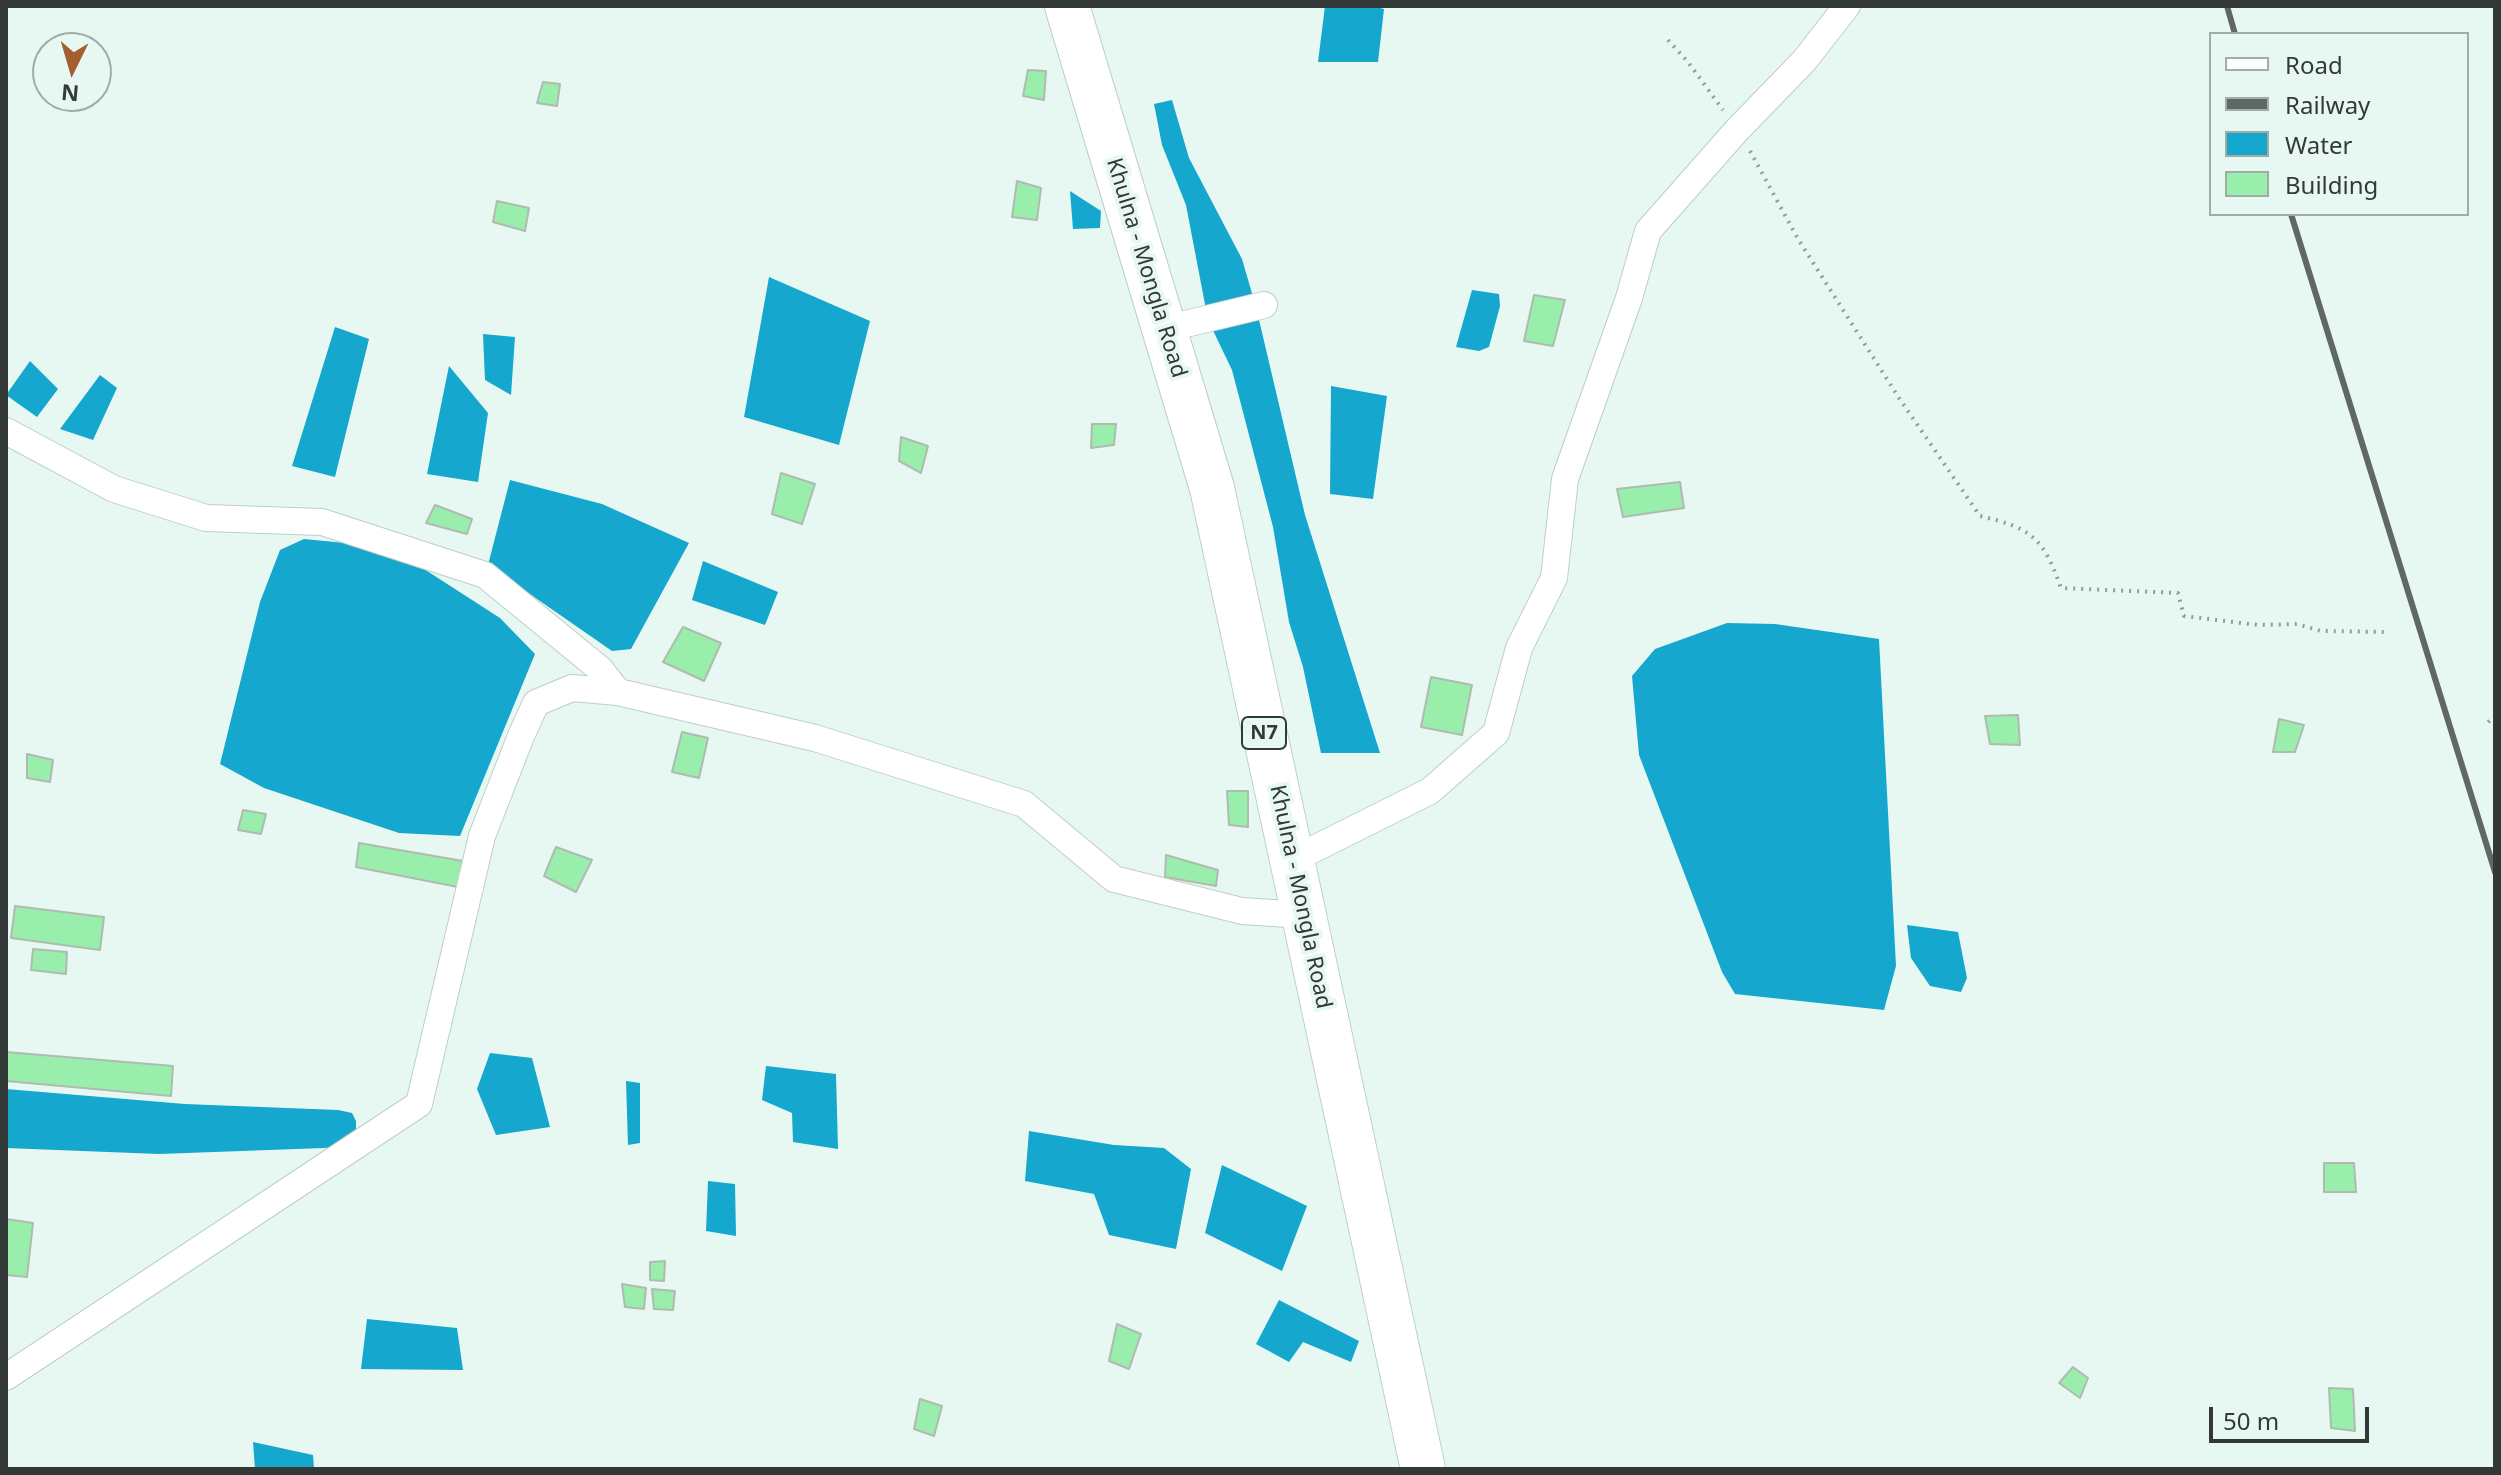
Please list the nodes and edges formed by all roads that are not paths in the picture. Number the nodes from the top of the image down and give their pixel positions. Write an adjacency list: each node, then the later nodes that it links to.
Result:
1 (1067, 6): 4 (highway, Khulna - Mongla Road / N7)
2 (1847, 6): 7 (street)
3 (1264, 305): 4 (street)
4 (1165, 329): 7 (highway, Khulna - Mongla Road / N7)
5 (6, 431): 6 (street)
6 (618, 692): 8 (street); 9 (street)
7 (1292, 860): 8 (highway, Khulna - Mongla Road / N7)
8 (1303, 915): 10 (highway, Khulna - Mongla Road / N7)
9 (6, 1377)
10 (1423, 1469)

